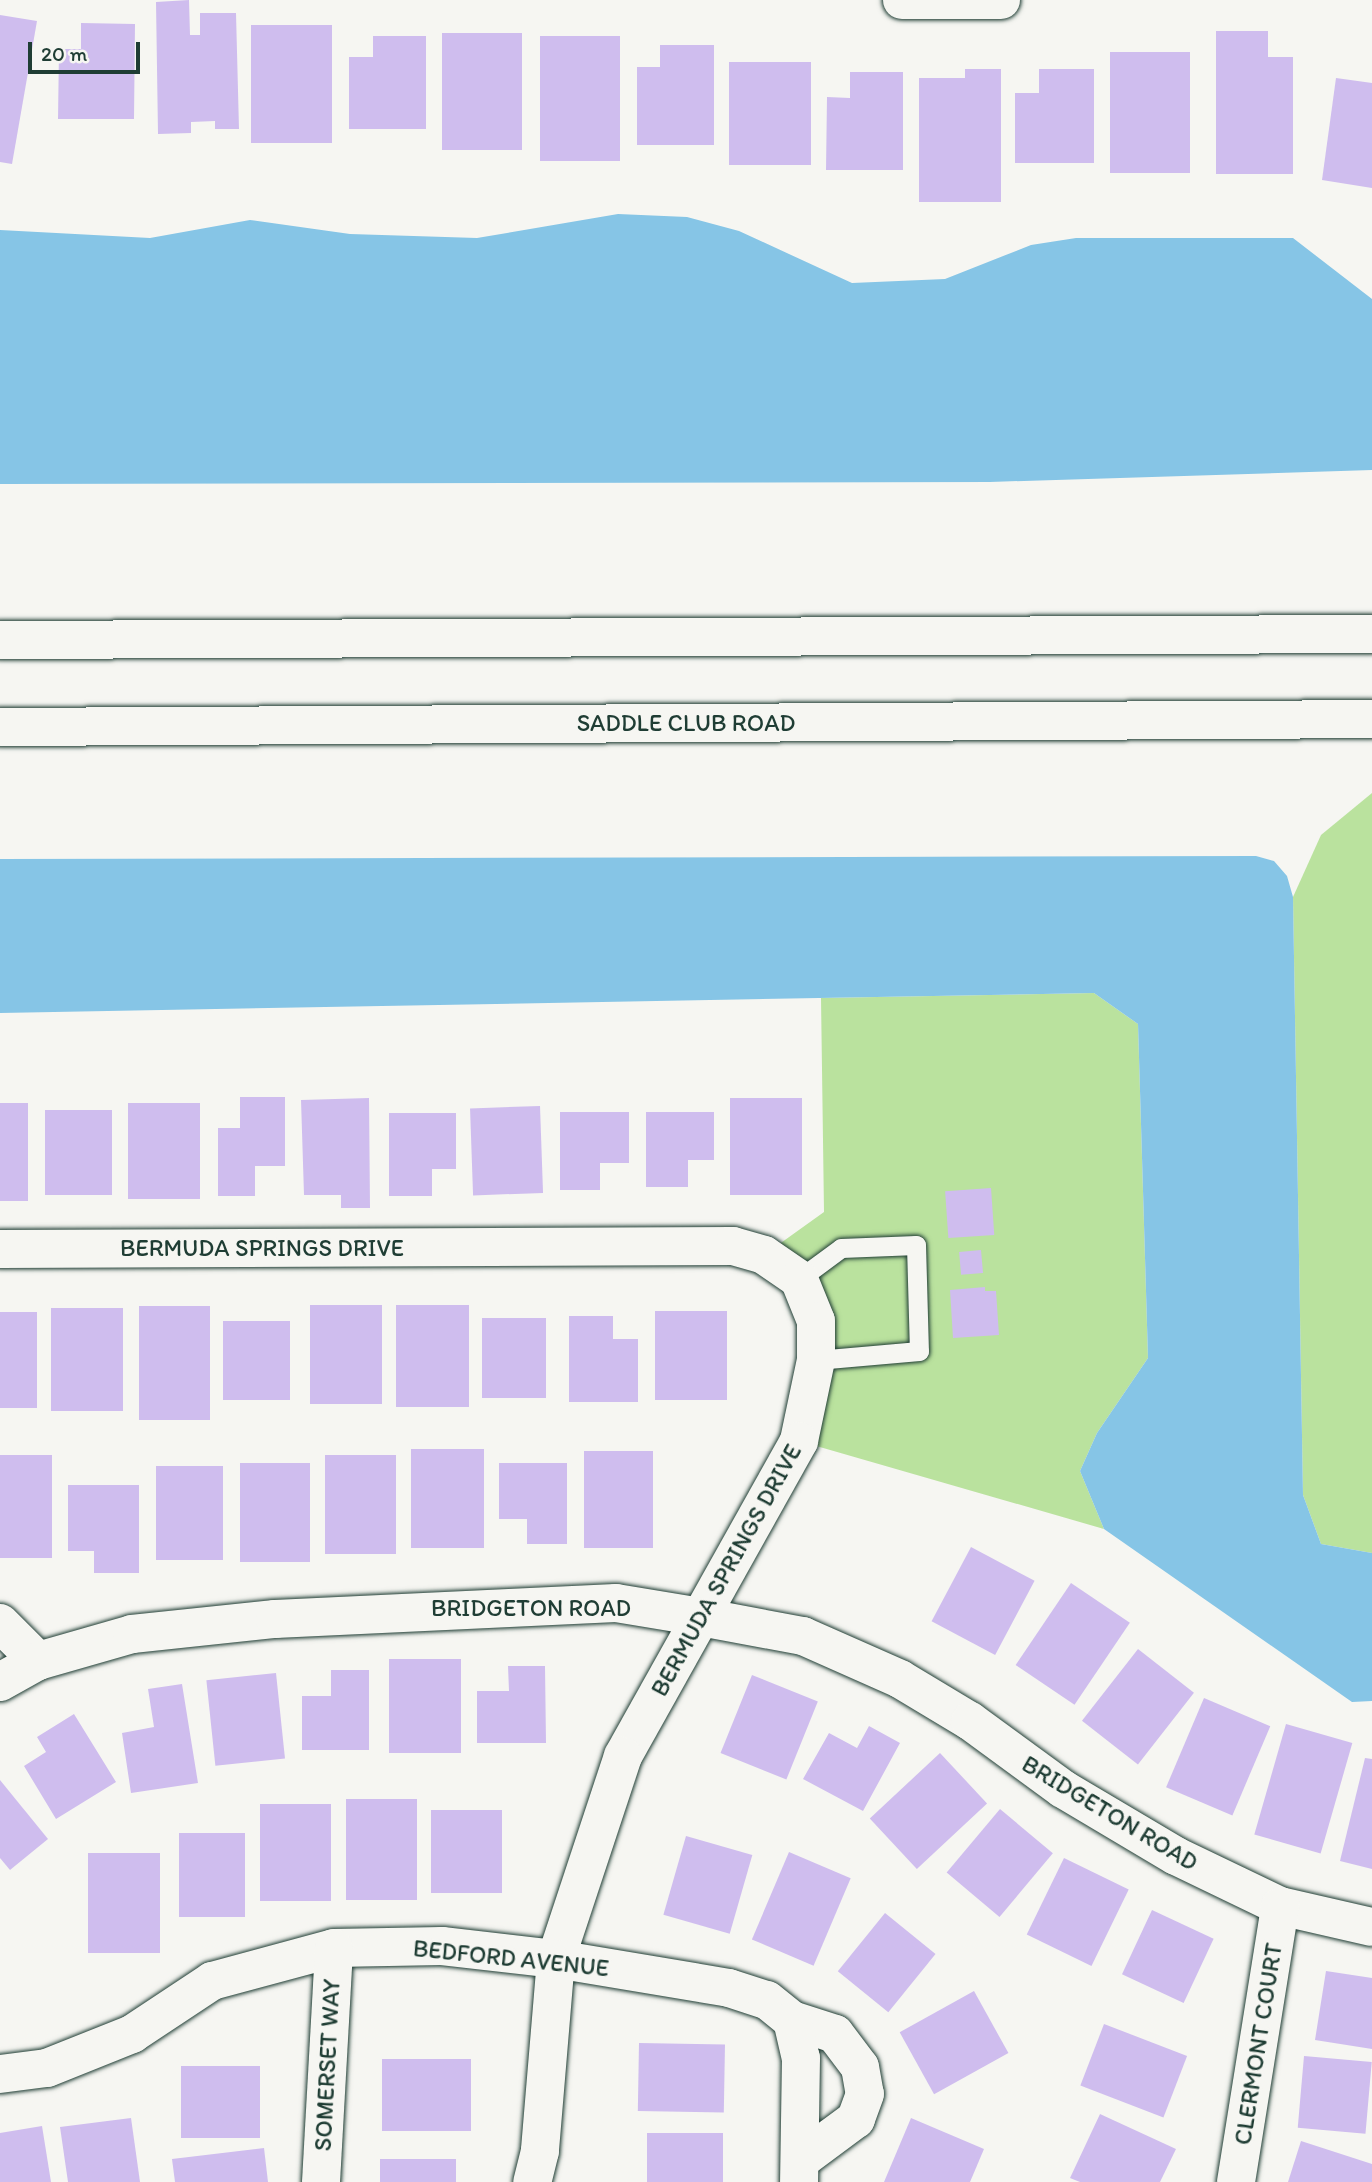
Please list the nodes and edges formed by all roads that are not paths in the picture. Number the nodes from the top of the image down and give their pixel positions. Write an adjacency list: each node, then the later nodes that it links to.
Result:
1 (902, 0): 2 (street)
2 (1000, 0)
3 (1372, 634): 4 (street)
4 (0, 640)
5 (1372, 719): 6 (street, SADDLE CLUB ROAD)
6 (0, 727)
7 (0, 1249): 8 (street, BERMUDA SPRINGS DRIVE)
8 (799, 1279): 9 (street, BERMUDA SPRINGS DRIVE); 9 (lane)
9 (816, 1360): 10 (street, BERMUDA SPRINGS DRIVE)
10 (701, 1617): 12 (street, BRIDGETON ROAD); 14 (street, BRIDGETON ROAD); 17 (street, BERMUDA SPRINGS DRIVE)
11 (0, 1623): 12 (street)
12 (38, 1661): 13 (street, BRIDGETON ROAD)
13 (0, 1682)
14 (1280, 1906): 15 (street, BRIDGETON ROAD); 23 (street, CLERMONT COURT)
15 (1372, 1927)
16 (334, 1948): 17 (street, BEDFORD AVENUE); 19 (street, BEDFORD AVENUE); 22 (street, SOMERSET WAY)
17 (556, 1959): 18 (street, BEDFORD AVENUE); 21 (street, BERMUDA SPRINGS DRIVE)
18 (792, 2020): 20 (street); 20 (street, BEDFORD AVENUE)
19 (0, 2074)
20 (800, 2171)
21 (542, 2174)
22 (321, 2182)
23 (1236, 2182)

